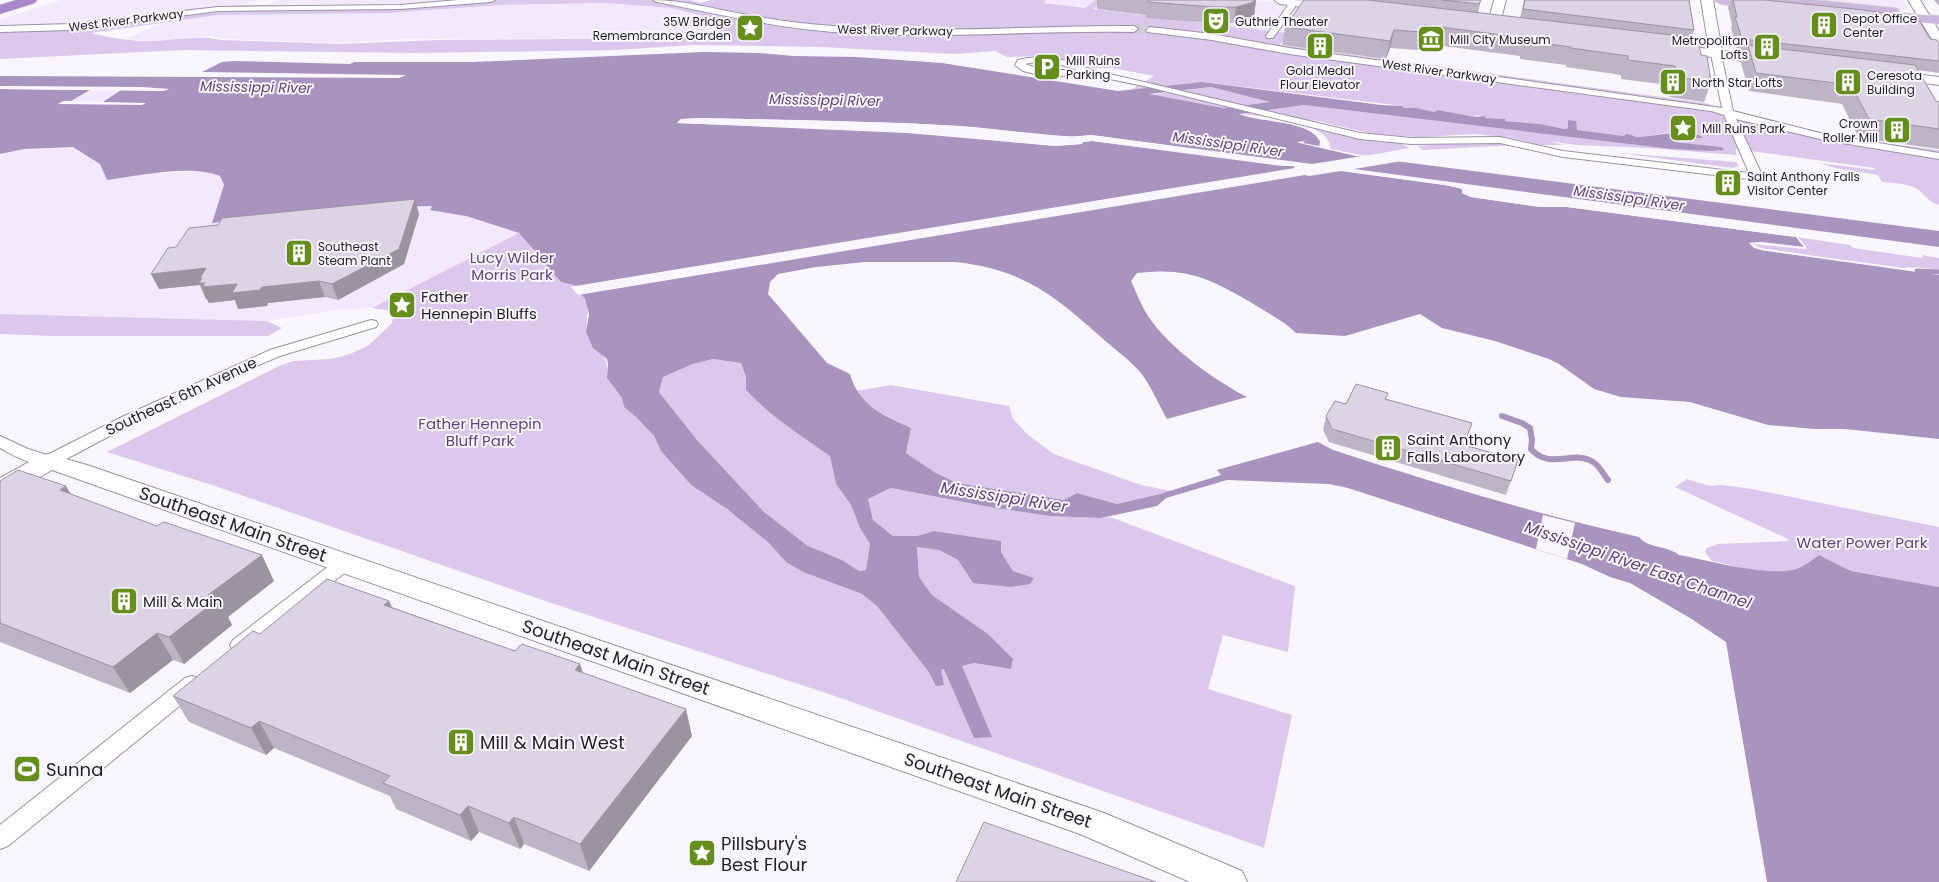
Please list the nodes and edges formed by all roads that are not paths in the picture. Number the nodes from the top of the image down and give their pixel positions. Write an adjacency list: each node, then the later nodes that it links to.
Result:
1 (30, 0): 15 (highway)
2 (269, 0): 13 (street)
3 (491, 0): 13 (street, West River Parkway)
4 (658, 0): 12 (street, West River Parkway)
5 (698, 0): 12 (street)
6 (1288, 0): 14 (street); 23 (street)
7 (1500, 0): 19 (street)
8 (1707, 0): 26 (street)
9 (1721, 0): 17 (main road)
10 (1774, 0): 17 (main road)
11 (1914, 0): 17 (street)
12 (685, 4): 21 (street, West River Parkway)
13 (248, 8): 20 (street, West River Parkway)
14 (1348, 8)
15 (0, 10)
16 (1939, 16): 17 (main road)
17 (1923, 17): 18 (main road); 24 (street)
18 (1939, 20)
19 (1492, 27)
20 (0, 29)
21 (1134, 29)
22 (1150, 30): 31 (street, West River Parkway)
23 (1270, 36)
24 (1939, 41)
25 (1657, 46): 26 (street)
26 (1716, 54): 27 (street); 31 (street)
27 (1792, 63)
28 (1091, 72): 28 (street); 31 (street)
29 (1876, 73): 30 (street)
30 (1939, 81)
31 (1728, 113): 32 (street, West River Parkway)
32 (1939, 156)
33 (371, 324): 35 (street, Southeast 6th Avenue)
34 (0, 441): 35 (street, Southeast Main Street)
35 (49, 461): 36 (street, Southeast 6th Avenue); 37 (street, Southeast Main Street)
36 (0, 489)
37 (345, 564): 38 (street); 41 (street, Southeast Main Street)
38 (229, 654)
39 (207, 672): 40 (street)
40 (0, 839)
41 (1229, 882)

